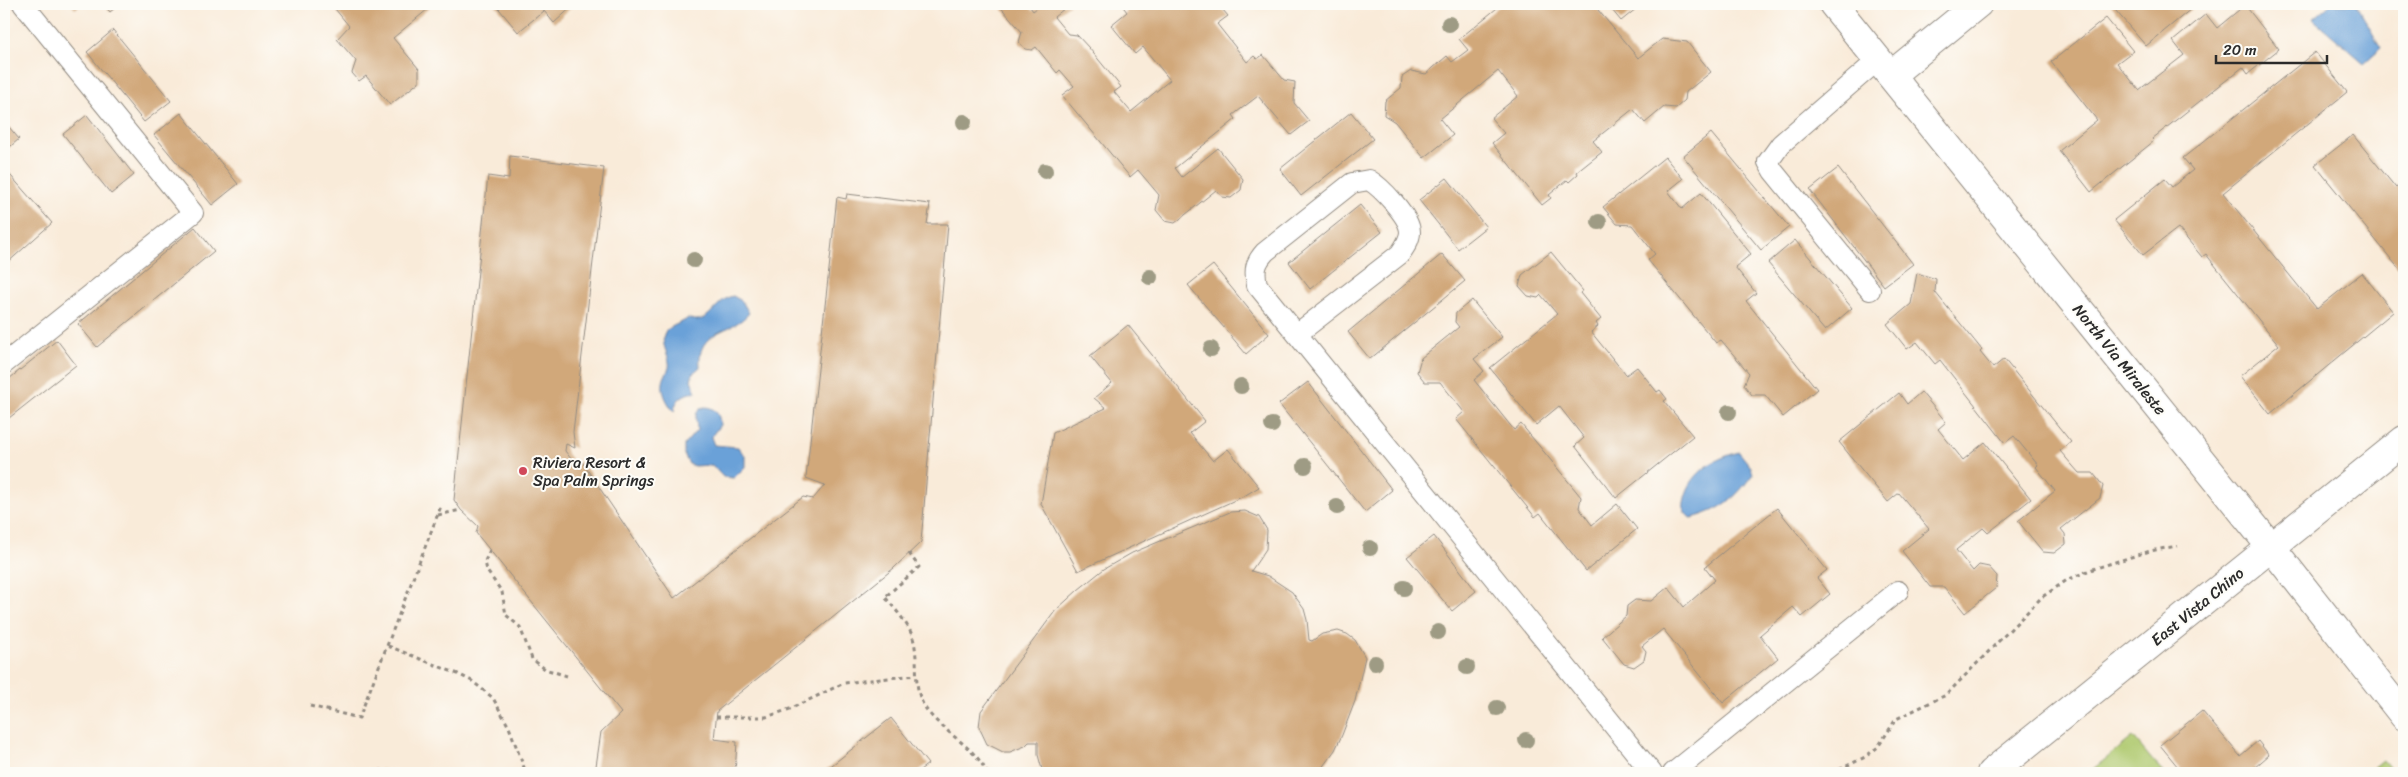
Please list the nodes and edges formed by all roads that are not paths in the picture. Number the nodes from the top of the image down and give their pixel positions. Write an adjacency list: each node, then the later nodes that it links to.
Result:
1 (23, 4): 7 (lane)
2 (1833, 4): 4 (street, North Via Miraleste)
3 (1978, 4): 4 (street)
4 (1885, 67): 5 (lane); 9 (street, North Via Miraleste)
5 (1870, 290)
6 (1297, 334): 6 (lane); 12 (lane)
7 (4, 364)
8 (2404, 440): 9 (street, East Vista Chino)
9 (2271, 547): 11 (street, North Via Miraleste); 14 (street, East Vista Chino)
10 (1898, 591): 13 (lane)
11 (2404, 716)
12 (1652, 773)
13 (1673, 773)
14 (1991, 773)

